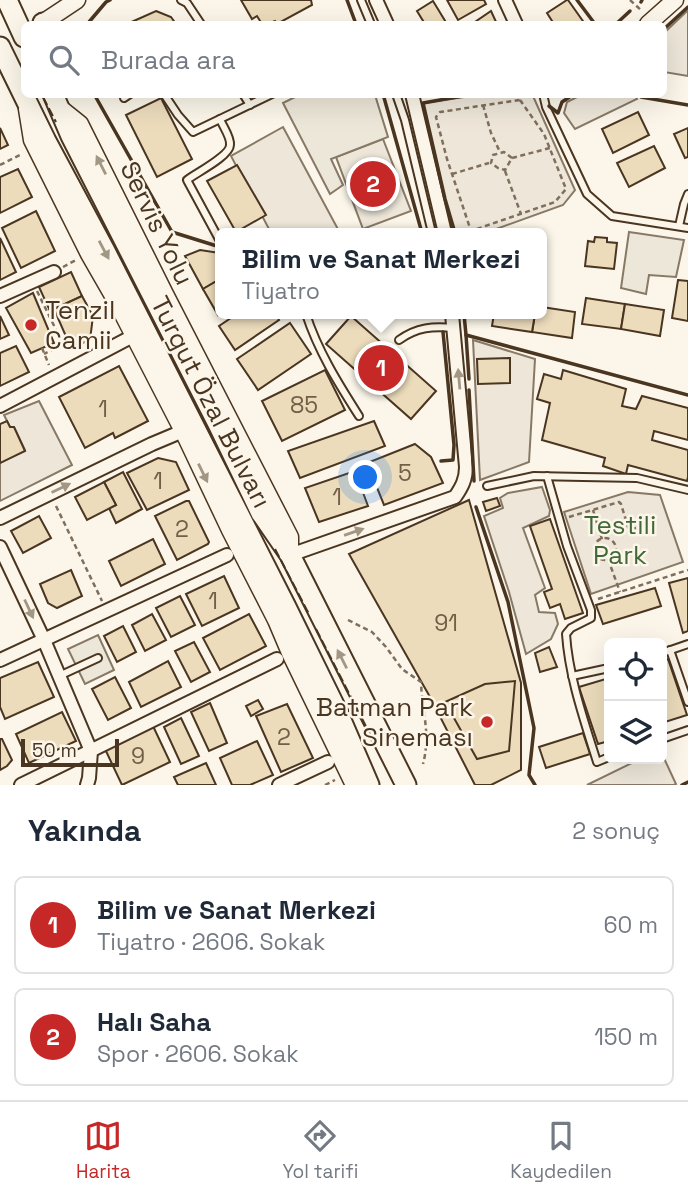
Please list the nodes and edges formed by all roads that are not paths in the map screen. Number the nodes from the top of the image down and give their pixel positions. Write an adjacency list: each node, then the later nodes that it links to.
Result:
1 (7, 0): 14 (main road)
2 (77, 0): 8 (street)
3 (181, 0): 9 (lane)
4 (360, 0): 10 (lane)
5 (376, 0): 11 (street)
6 (505, 0): 12 (street)
7 (675, 0): 13 (street)
8 (46, 21)
9 (199, 21)
10 (370, 21)
11 (386, 21)
12 (515, 21)
13 (651, 21)
14 (21, 30)
15 (21, 39): 16 (street)
16 (3, 57): 17 (main road, Turgut Özal Bulvarı)
17 (21, 92)
18 (24, 98): 26 (main road, Turgut Özal Bulvarı)
19 (167, 98): 28 (lane)
20 (246, 98): 27 (lane)
21 (264, 98): 27 (lane)
22 (397, 98): 31 (lane)
23 (413, 98): 32 (street)
24 (544, 98): 30 (lane)
25 (57, 101): 51 (main road, Turgut Özal Bulvarı, one-way to 25)
26 (27, 103): 40 (street); 72 (main road, Turgut Özal Bulvarı, one-way to 72)
27 (250, 105): 28 (lane)
28 (220, 120): 34 (lane)
29 (688, 194): 30 (lane)
30 (679, 226): 33 (lane)
31 (431, 228)
32 (444, 228)
33 (688, 228)
34 (215, 232)
35 (54, 272): 36 (street)
36 (0, 296)
37 (308, 319): 43 (lane)
38 (453, 319): 39 (street)
39 (454, 328): 41 (lane); 51 (street, one-way to 39)
40 (133, 336): 42 (street); 44 (street)
41 (399, 340)
42 (0, 406)
43 (359, 416)
44 (183, 430): 48 (street, one-way to 44); 71 (street, one-way to 71)
45 (547, 476): 46 (lane); 47 (lane); 61 (lane)
46 (488, 486)
47 (688, 490)
48 (0, 518)
49 (0, 547): 52 (street, one-way to 52)
50 (227, 555): 52 (street)
51 (290, 555): 73 (main road, Turgut Özal Bulvarı, one-way to 51)
52 (44, 640): 58 (street); 60 (street)
53 (688, 645): 54 (lane)
54 (670, 650): 55 (lane); 62 (lane)
55 (667, 651)
56 (99, 658): 60 (lane)
57 (277, 659): 65 (street)
58 (0, 660)
59 (604, 669): 61 (lane)
60 (59, 676): 65 (street)
61 (572, 676): 66 (lane)
62 (688, 702)
63 (688, 730): 64 (lane)
64 (667, 737)
65 (91, 751): 68 (street); 69 (street)
66 (604, 759)
67 (328, 762): 70 (street)
68 (21, 785)
69 (87, 785)
70 (279, 785)
71 (354, 785)
72 (369, 785)
73 (406, 785)

